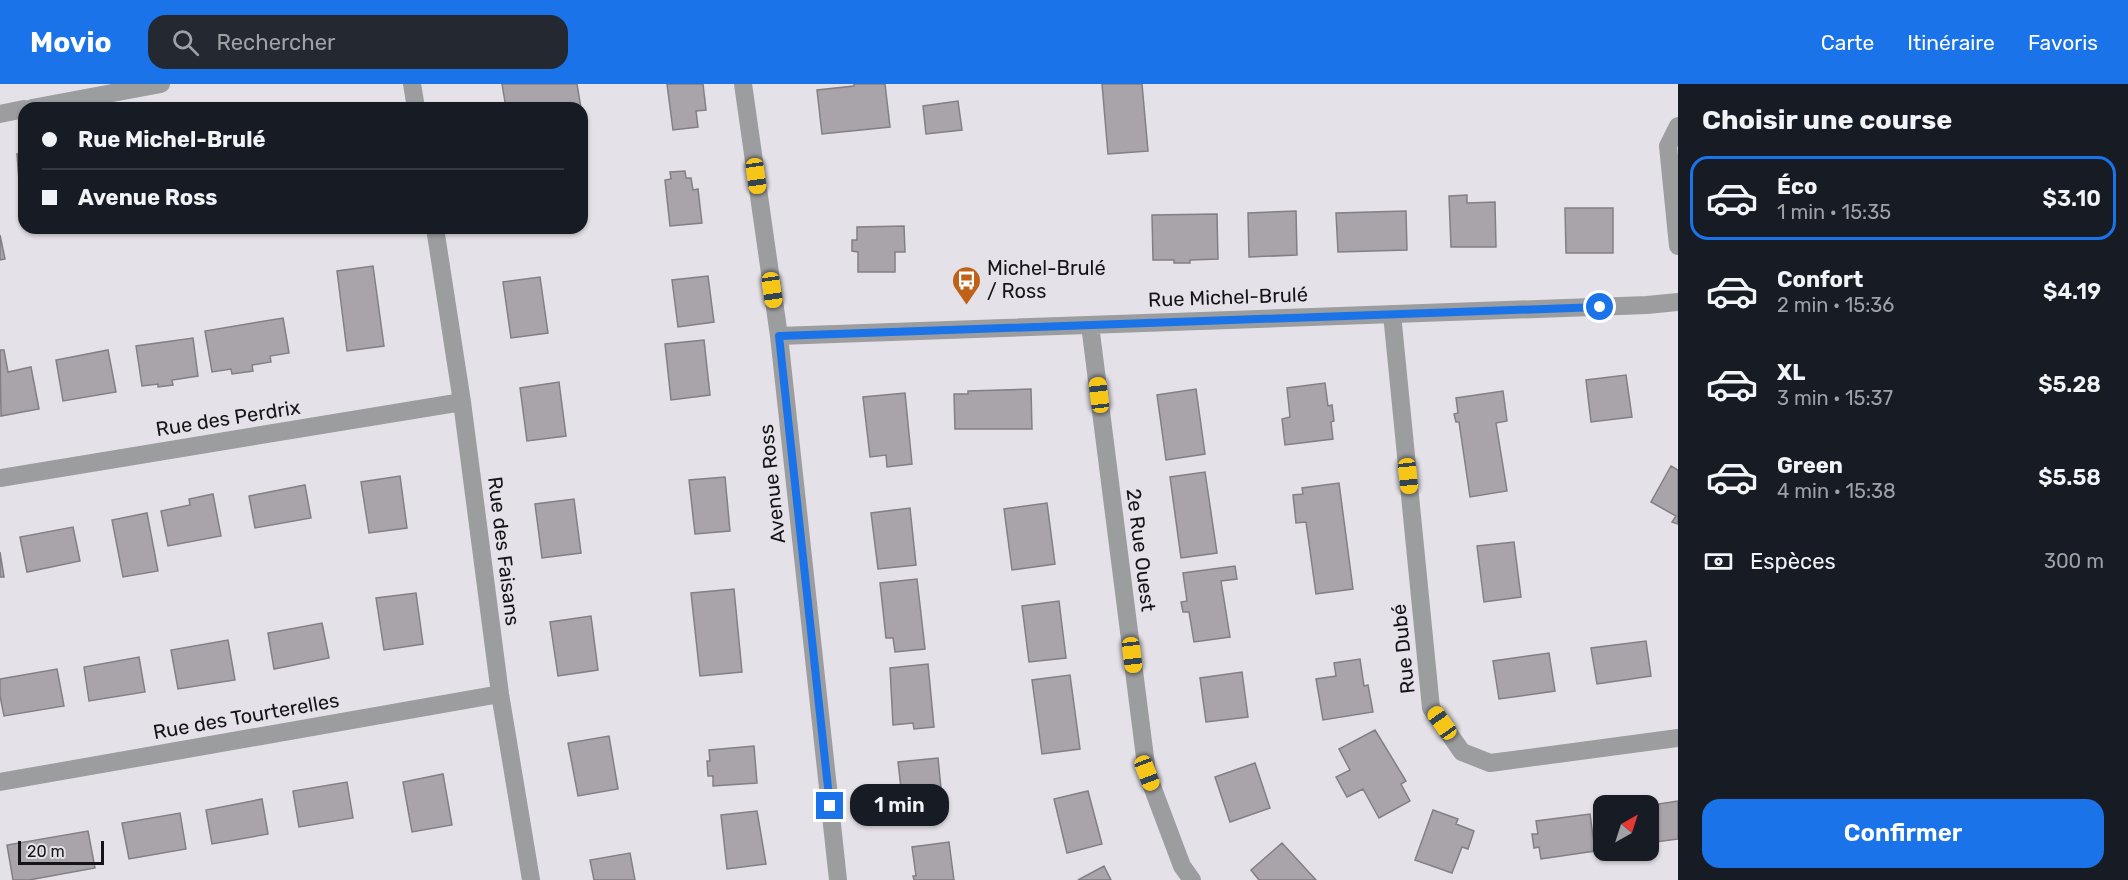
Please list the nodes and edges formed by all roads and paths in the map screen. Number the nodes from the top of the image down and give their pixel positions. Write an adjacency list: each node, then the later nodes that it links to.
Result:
1 (161, 84): 4 (street)
2 (412, 84): 5 (street)
3 (743, 84): 14 (street, Avenue Ross)
4 (64, 102)
5 (415, 102)
6 (18, 111): 7 (street)
7 (0, 114)
8 (1678, 126): 10 (street)
9 (436, 234): 15 (street, Rue des Faisans)
10 (1678, 246)
11 (1678, 302): 12 (street, Rue Michel-Brulé)
12 (1392, 314): 13 (street, Rue Michel-Brulé); 18 (street, Rue Dubé)
13 (1090, 325): 14 (street, Rue Michel-Brulé); 22 (street, 2e Rue Ouest)
14 (779, 336): 21 (street, Avenue Ross)
15 (462, 402): 16 (street, Rue des Perdrix); 17 (street, Rue des Faisans)
16 (0, 478)
17 (500, 694): 19 (street, Rue des Tourterelles); 20 (street, Rue des Faisans)
18 (1678, 738)
19 (0, 782)
20 (531, 880)
21 (838, 880)
22 (1192, 880)

